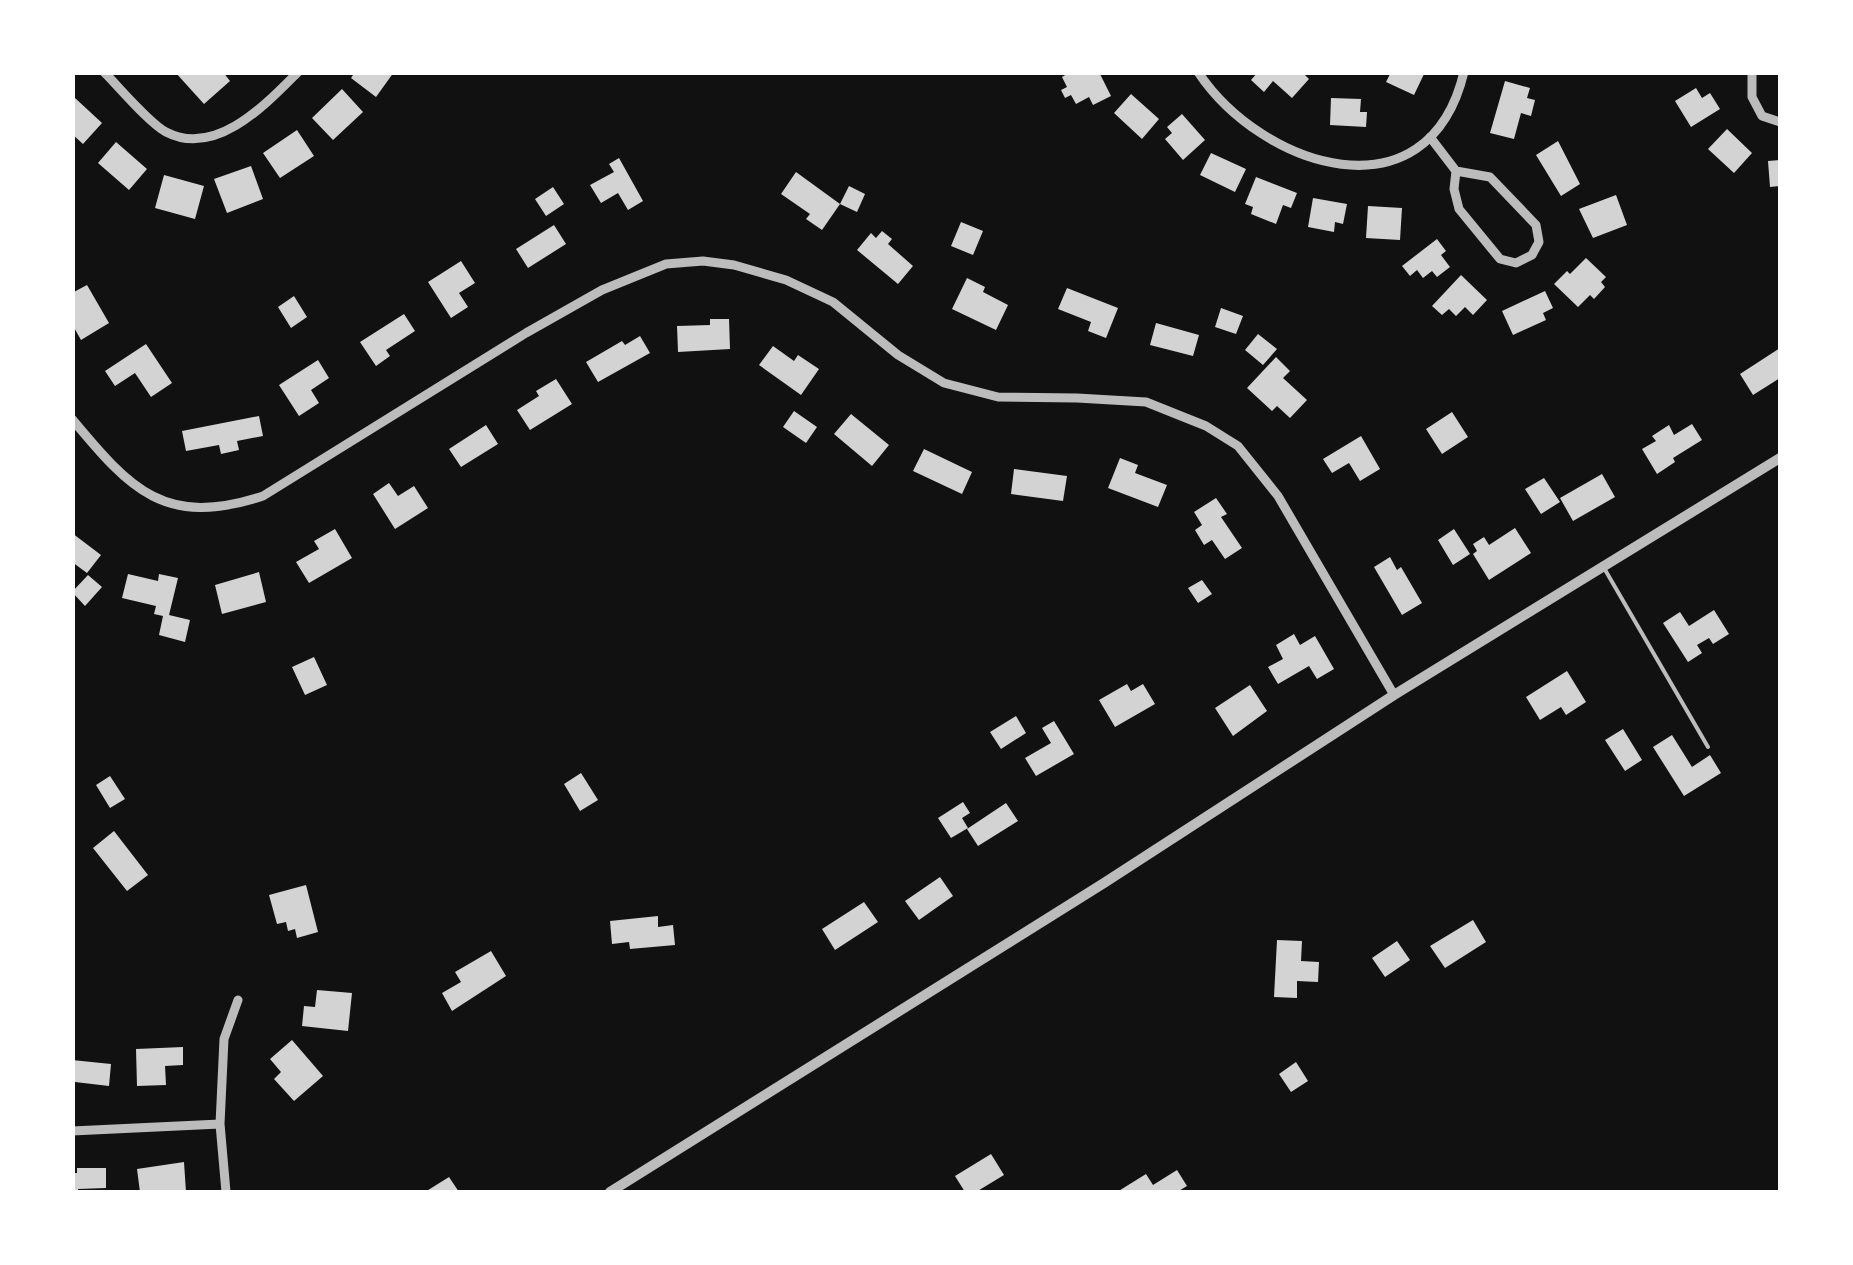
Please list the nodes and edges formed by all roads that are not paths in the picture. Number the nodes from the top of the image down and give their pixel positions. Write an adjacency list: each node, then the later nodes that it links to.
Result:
1 (104, 72): 2 (street)
2 (298, 72)
3 (1198, 72): 7 (street)
4 (1464, 72): 7 (street)
5 (1752, 72): 6 (street)
6 (1780, 122)
7 (1430, 137): 8 (street)
8 (1456, 171): 8 (street)
9 (72, 420): 12 (street)
10 (1780, 458): 11 (street)
11 (1604, 568): 12 (street); 13 (lane)
12 (1394, 696): 18 (street)
13 (1708, 747)
14 (238, 1000): 15 (street)
15 (220, 1124): 16 (street); 17 (street)
16 (72, 1131)
17 (226, 1192)
18 (610, 1192)

